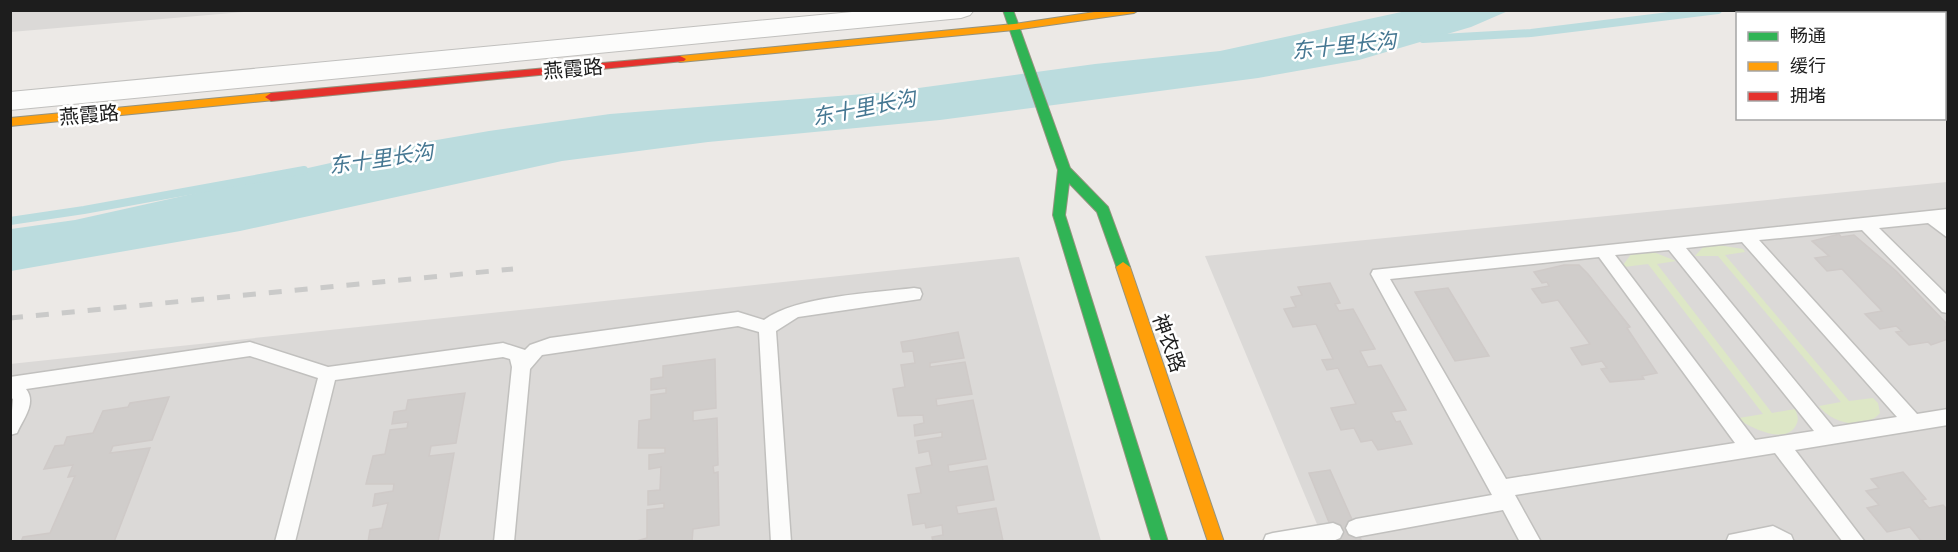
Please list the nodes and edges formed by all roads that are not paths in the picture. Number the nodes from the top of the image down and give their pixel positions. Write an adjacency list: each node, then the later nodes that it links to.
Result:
1 (961, 10): 5 (street, 燕霞路)
2 (1008, 10): 4 (street, 神农路)
3 (1134, 10): 4 (street, 燕霞路)
4 (1014, 27): 6 (street, 燕霞路); 7 (street, 神农路)
5 (10, 101)
6 (10, 122)
7 (1064, 170): 32 (street, 神农路); 33 (street, 神农路)
8 (1940, 216): 9 (lane); 10 (lane)
9 (1866, 224): 11 (lane); 15 (lane)
10 (1947, 232)
11 (1746, 236): 12 (lane); 21 (lane)
12 (1673, 244): 13 (lane); 23 (lane)
13 (1603, 251): 25 (lane); 26 (lane)
14 (914, 294): 16 (lane)
15 (1947, 306)
16 (767, 328): 17 (lane); 31 (lane)
17 (521, 366): 18 (lane); 30 (lane)
18 (328, 374): 19 (lane); 29 (lane)
19 (10, 385): 22 (lane)
20 (1947, 417): 21 (lane)
21 (1913, 423): 23 (lane)
22 (10, 427)
23 (1829, 436): 24 (lane)
24 (1779, 444): 25 (lane); 38 (lane)
25 (1750, 448): 26 (lane)
26 (1502, 495): 27 (lane); 35 (lane)
27 (1356, 528)
28 (1334, 532): 34 (lane)
29 (285, 542)
30 (504, 542)
31 (781, 542)
32 (1160, 542)
33 (1216, 542)
34 (1273, 542)
35 (1531, 542)
36 (1736, 542): 37 (lane)
37 (1784, 542)
38 (1855, 542)

